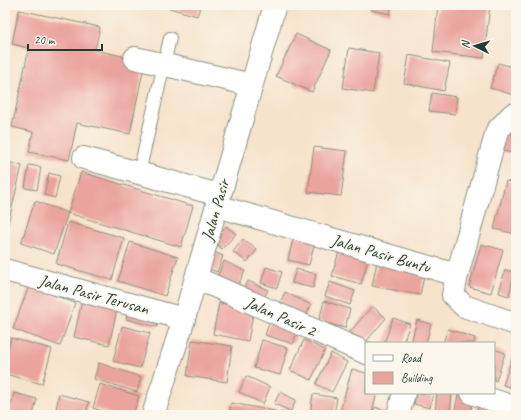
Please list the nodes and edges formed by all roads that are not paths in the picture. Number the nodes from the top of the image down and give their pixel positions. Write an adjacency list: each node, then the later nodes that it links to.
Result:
1 (275, 5): 5 (street, Jalan Pasir)
2 (170, 38): 4 (lane)
3 (135, 58): 4 (street)
4 (164, 64): 5 (street); 8 (lane)
5 (252, 85): 9 (street, Jalan Pasir)
6 (516, 116): 11 (street)
7 (84, 158): 8 (street, Jalan Pasir Buntu)
8 (139, 174): 9 (street, Jalan Pasir Buntu)
9 (218, 201): 11 (street, Jalan Pasir Buntu); 12 (street, Jalan Pasir)
10 (5, 270): 13 (street, Jalan Pasir Terusan)
11 (457, 275): 14 (street)
12 (196, 278): 13 (street, Jalan Pasir); 15 (street, Jalan Pasir 2)
13 (184, 319): 19 (street, Jalan Pasir)
14 (516, 324)
15 (365, 353)
16 (404, 394): 20 (street)
17 (475, 394): 18 (street)
18 (516, 408)
19 (153, 415)
20 (398, 415)

